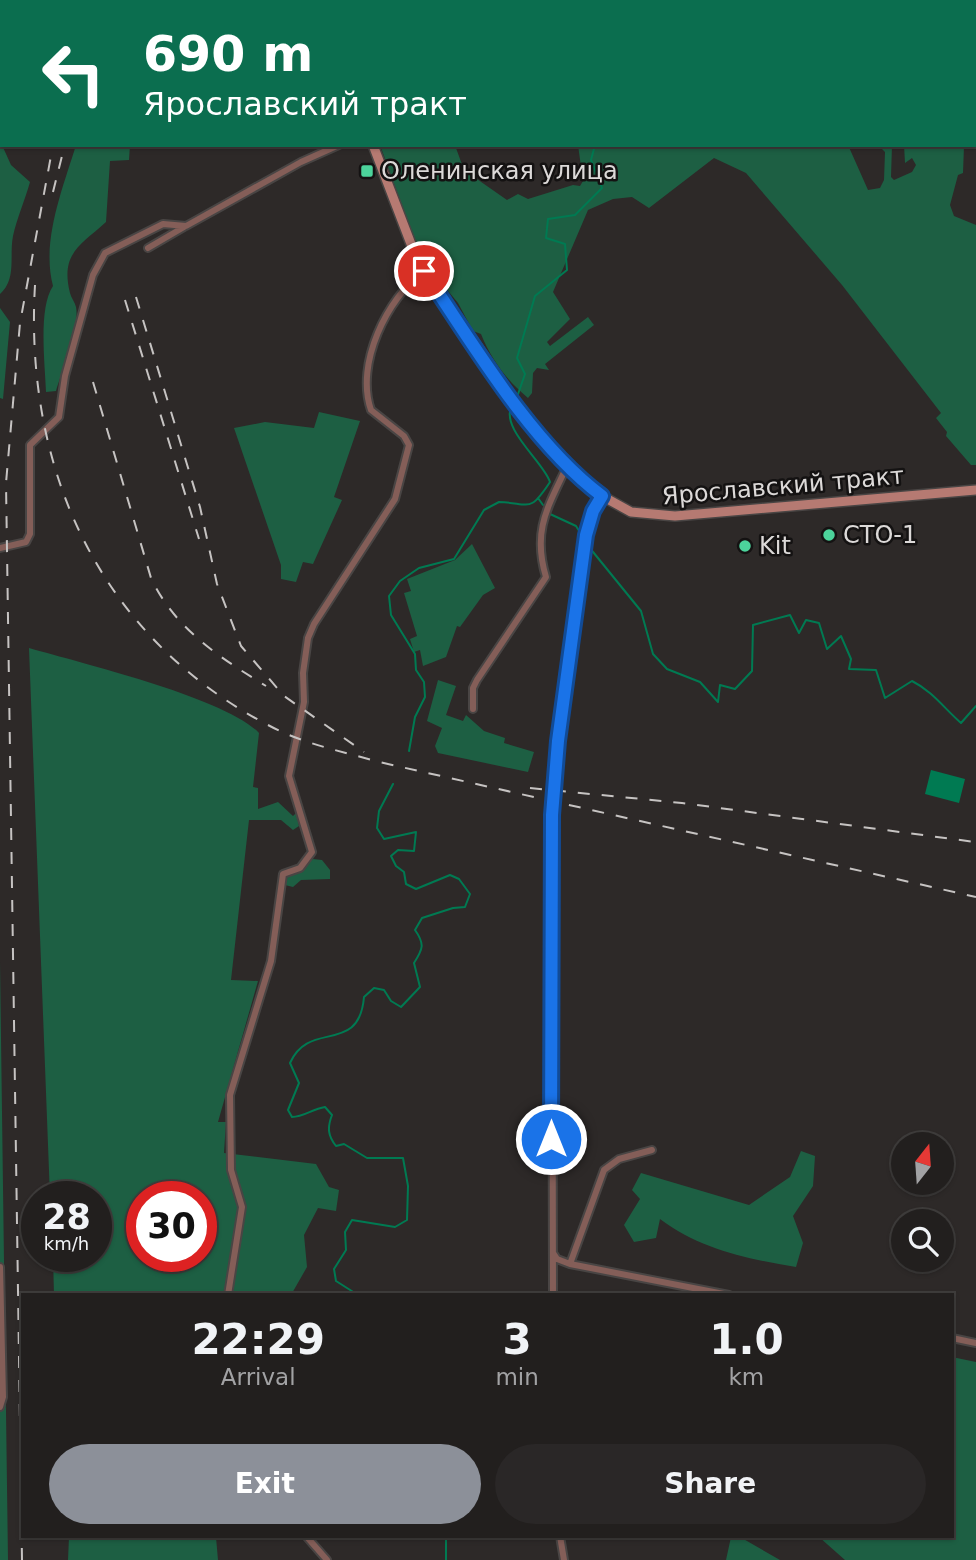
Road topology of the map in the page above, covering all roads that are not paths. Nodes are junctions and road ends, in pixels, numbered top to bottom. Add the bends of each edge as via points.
1 (335, 147) edge
2 (374, 147) edge
3 (186, 226) junction
4 (148, 248) dead end
5 (424, 271) junction
6 (568, 466) junction
7 (976, 490) edge
8 (602, 496) junction
9 (0, 548) edge
10 (473, 709) dead end
11 (652, 1150) dead end
12 (552, 1247) junction
13 (568, 1263) junction
14 (0, 1267) edge
15 (552, 1276) junction
16 (229, 1293) edge
17 (553, 1293) edge
18 (719, 1293) edge
19 (954, 1338) edge
20 (976, 1343) edge
21 (0, 1407) edge
22 (308, 1538) edge
23 (560, 1538) edge
24 (327, 1560) edge
25 (564, 1560) edge

1 - 3 street
2 - 5 street, Ярославский тракт
3 - 4 street
3 - 9 street via 163,224 114,246 97,264 65,376 59,417 30,445 30,534 26,542
5 - 6 street, Ярославский тракт via 502,385
5 - 16 street via 402,289 385,313 370,366 372,410 409,445 404,471 395,499 314,624 304,654 304,702 289,776 312,852 300,869 283,874 271,961 230,1095 231,1170 242,1207
6 - 8 street, Ярославский тракт
6 - 10 street via 540,531 545,578 477,680
7 - 8 street, Ярославский тракт via 675,516 631,512
8 - 12 street via 586,535 552,815
11 - 13 street via 620,1159 604,1170
12 - 13 street via 558,1259
12 - 15 street
13 - 15 street via 555,1268
13 - 18 street
14 - 21 street
15 - 17 street
19 - 20 street
22 - 24 street
23 - 25 street

